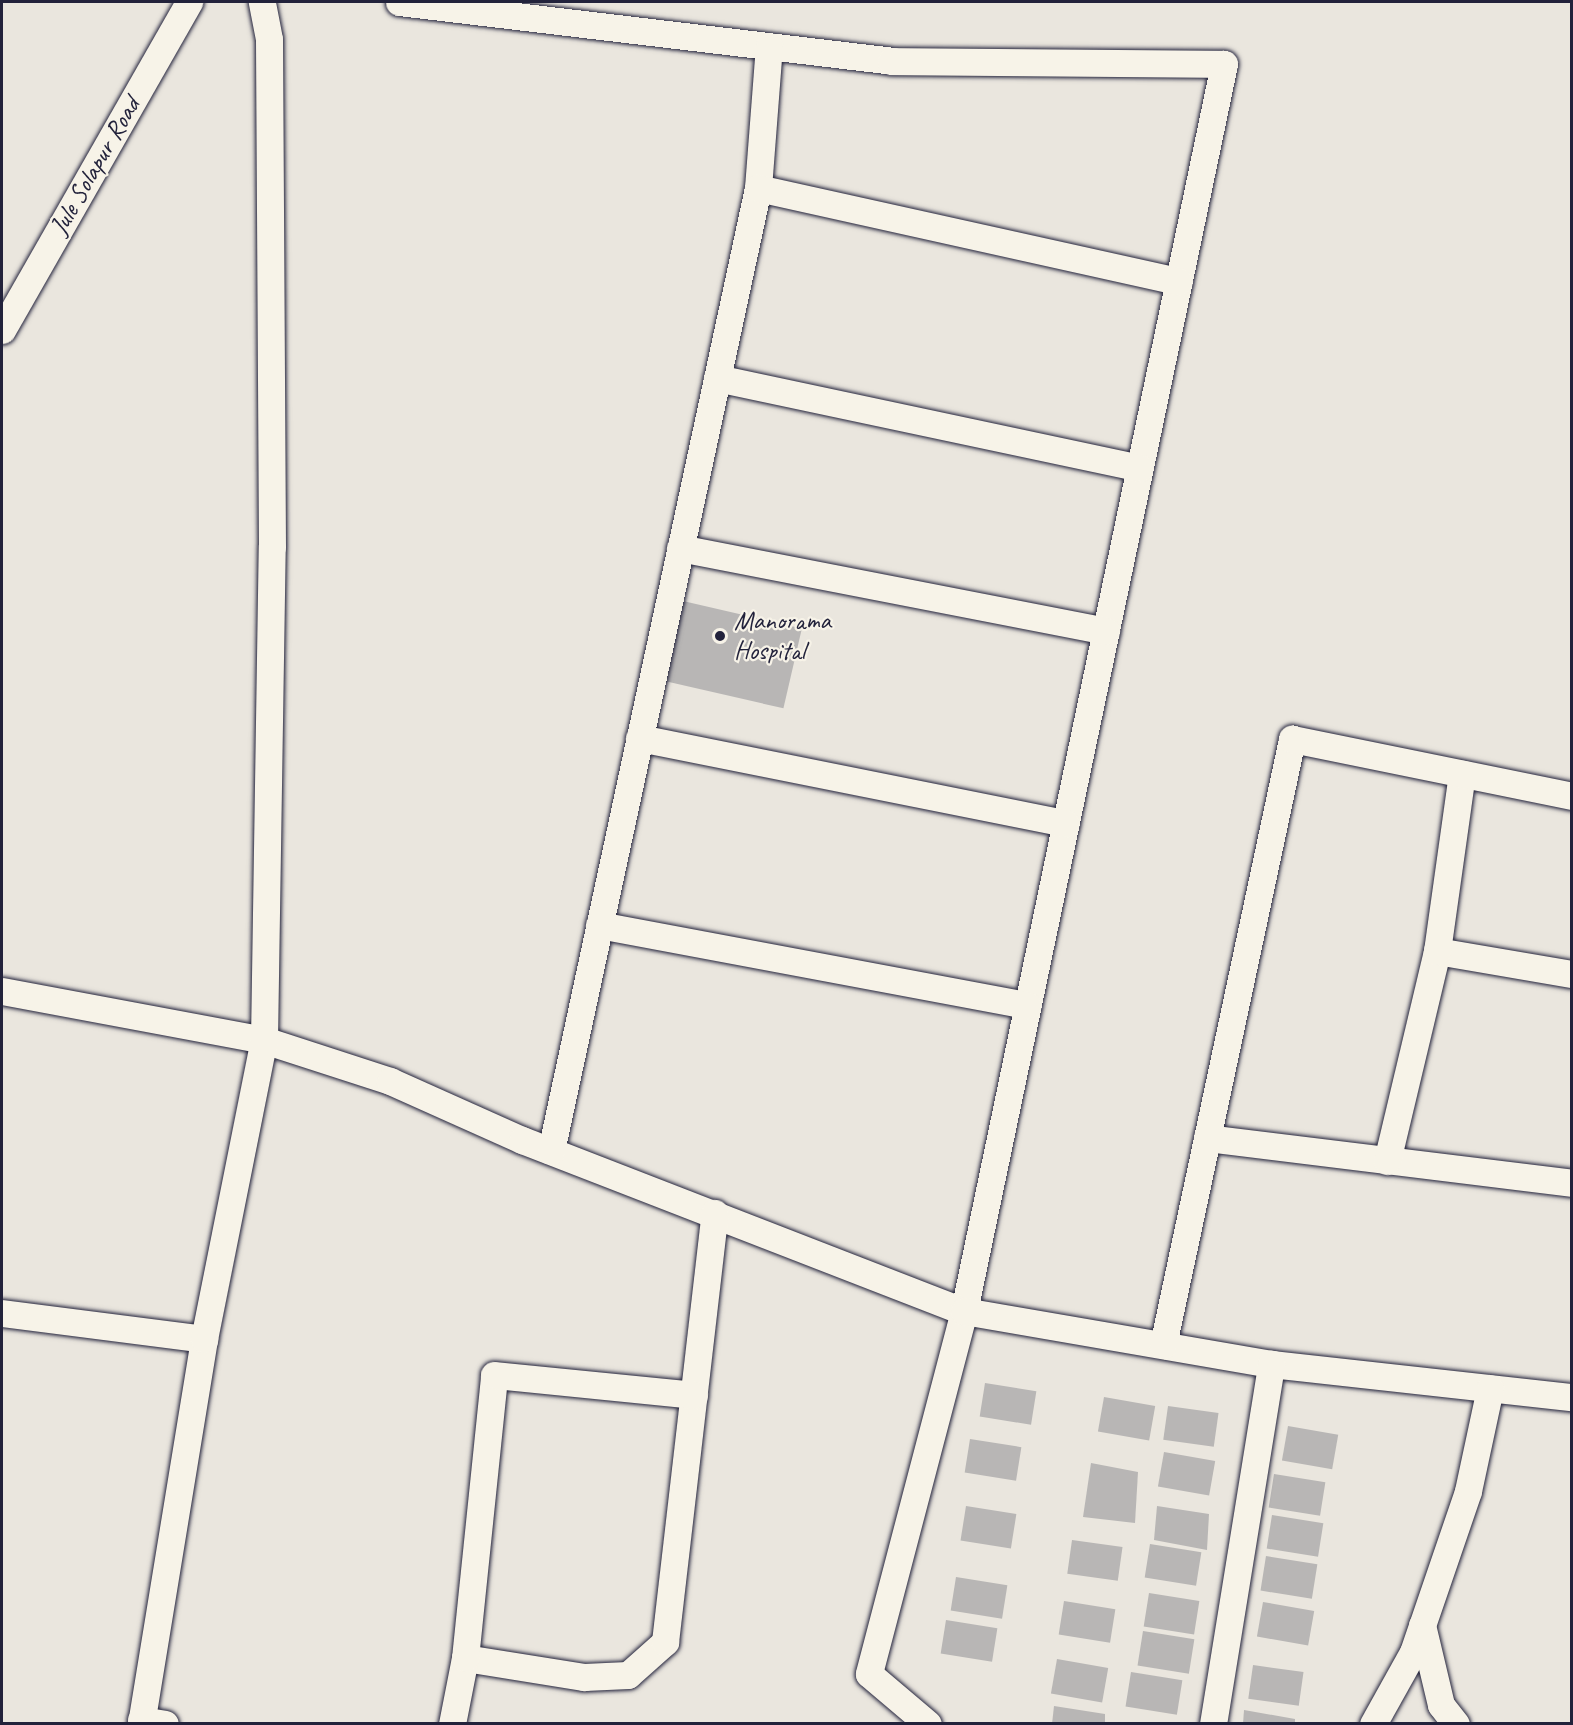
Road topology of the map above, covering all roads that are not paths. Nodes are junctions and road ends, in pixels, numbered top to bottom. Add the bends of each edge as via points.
1 (189, 2) edge
2 (262, 2) edge
3 (399, 2) edge
4 (768, 46) junction
5 (758, 188) junction
6 (1179, 281) junction
7 (2, 330) edge
8 (717, 378) junction
9 (1140, 468) junction
10 (680, 548) junction
11 (1106, 631) junction
12 (639, 738) junction
13 (1462, 774) junction
14 (1572, 796) edge
15 (1066, 823) junction
16 (599, 925) junction
17 (1437, 951) junction
18 (1572, 974) edge
19 (2, 991) edge
20 (1028, 1005) junction
21 (264, 1040) junction
22 (1207, 1138) junction
23 (551, 1151) junction
24 (1387, 1161) junction
25 (1572, 1183) edge
26 (715, 1212) junction
27 (964, 1311) junction
28 (2, 1313) edge
29 (204, 1339) junction
30 (1163, 1345) junction
31 (1271, 1364) junction
32 (1490, 1388) junction
33 (694, 1395) junction
34 (1572, 1397) edge
35 (1422, 1625) junction
36 (465, 1658) junction
37 (149, 1722) edge
38 (452, 1724) edge
39 (928, 1724) edge
40 (1213, 1724) edge
41 (1373, 1724) edge
42 (1456, 1724) edge

1 - 7 street, Jule Solapur Road
2 - 21 street via 269,39 272,547
3 - 4 street
4 - 5 street
4 - 6 street via 891,61 1224,64
5 - 6 street
5 - 8 street
6 - 9 street
8 - 9 street
8 - 10 street
9 - 11 street
10 - 11 street
10 - 12 street
11 - 15 street
12 - 15 street
12 - 16 street
13 - 14 street
13 - 17 street
13 - 22 street via 1292,739
15 - 20 street
16 - 20 street
16 - 23 street
17 - 18 street
17 - 24 street
19 - 21 street
20 - 27 street
21 - 23 street via 390,1081
21 - 29 street
22 - 24 street
22 - 30 street
23 - 26 street
24 - 25 street
26 - 27 street
26 - 33 street
27 - 30 street
27 - 39 street via 869,1674
28 - 29 street
29 - 37 street
30 - 31 street
31 - 32 street
31 - 40 street
32 - 34 street
32 - 35 street via 1468,1491
33 - 36 street via 665,1642 628,1675 584,1677
33 - 36 street via 494,1375
35 - 41 street via 1413,1652
35 - 42 street via 1441,1705
36 - 38 street

